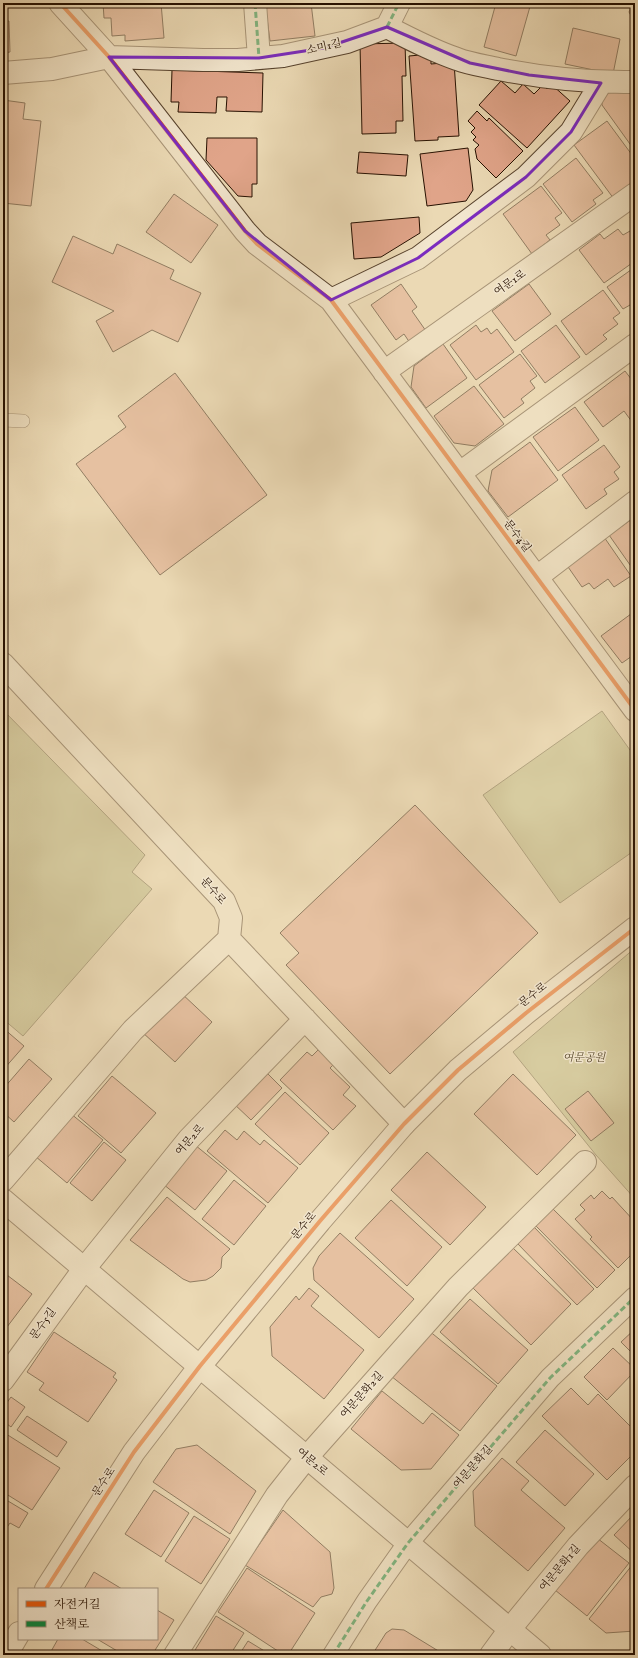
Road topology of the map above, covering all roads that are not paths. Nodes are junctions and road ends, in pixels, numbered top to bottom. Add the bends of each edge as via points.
1 (60, 3) edge
2 (255, 3) edge
3 (399, 3) edge
4 (387, 27) junction
5 (108, 57) junction
6 (259, 58) junction
7 (3, 73) edge
8 (635, 82) edge
9 (601, 83) junction
10 (635, 194) edge
11 (331, 300) junction
12 (635, 344) edge
13 (384, 372) junction
14 (3, 420) edge
15 (23, 421) dead end
16 (460, 473) junction
17 (635, 502) edge
18 (536, 577) junction
19 (3, 664) edge
20 (635, 710) edge
21 (635, 928) edge
22 (229, 939) junction
23 (305, 1019) junction
24 (404, 1124) junction
25 (585, 1162) dead end
26 (3, 1180) edge
27 (3, 1200) edge
28 (84, 1269) junction
29 (635, 1297) edge
30 (200, 1366) junction
31 (3, 1380) edge
32 (307, 1457) junction
33 (635, 1486) edge
34 (408, 1543) junction
35 (47, 1588) edge
36 (510, 1629) junction
37 (18, 1635) edge
38 (6, 1655) edge
39 (175, 1655) edge
40 (333, 1655) edge
41 (491, 1655) edge
42 (540, 1655) edge

1 - 5 street, 문수4길
2 - 6 street
3 - 4 street
4 - 6 street, 소미1길 via 324,48
4 - 9 street via 414,41 470,63 529,75
5 - 6 street, 소미1길 via 203,60
5 - 7 street, 소미1길 via 52,69
5 - 11 street, 문수4길 via 245,231 257,244
8 - 9 street
9 - 11 street via 571,132 526,177 418,258
10 - 13 street, 여문1로
11 - 13 street, 문수4길
12 - 16 street
13 - 16 street, 문수4길
14 - 15 lane
16 - 18 street, 문수4길
17 - 18 street
18 - 20 street, 문수4길
19 - 22 street, 문수로 via 224,901 231,918
21 - 24 street, 문수로 via 458,1070
22 - 23 street
22 - 26 street via 133,1030
23 - 24 street
23 - 28 street, 여문2로 via 189,1139
24 - 30 street, 문수로
25 - 32 street, 여문문화2길 via 458,1287
27 - 28 street, 여문2로
28 - 30 street, 여문2로
28 - 31 street, 문수5길
29 - 34 street, 여문문화길 via 550,1378
30 - 32 street, 여문2로
30 - 35 street, 문수로 via 134,1452
32 - 34 street, 여문2로
32 - 39 street, 여문문화2길 via 277,1495
33 - 36 street, 여문문화1길 via 578,1546
34 - 36 street, 여문2로
34 - 40 street, 여문문화길
36 - 41 street, 여문문화1길
36 - 42 street, 여문2로
37 - 38 street

